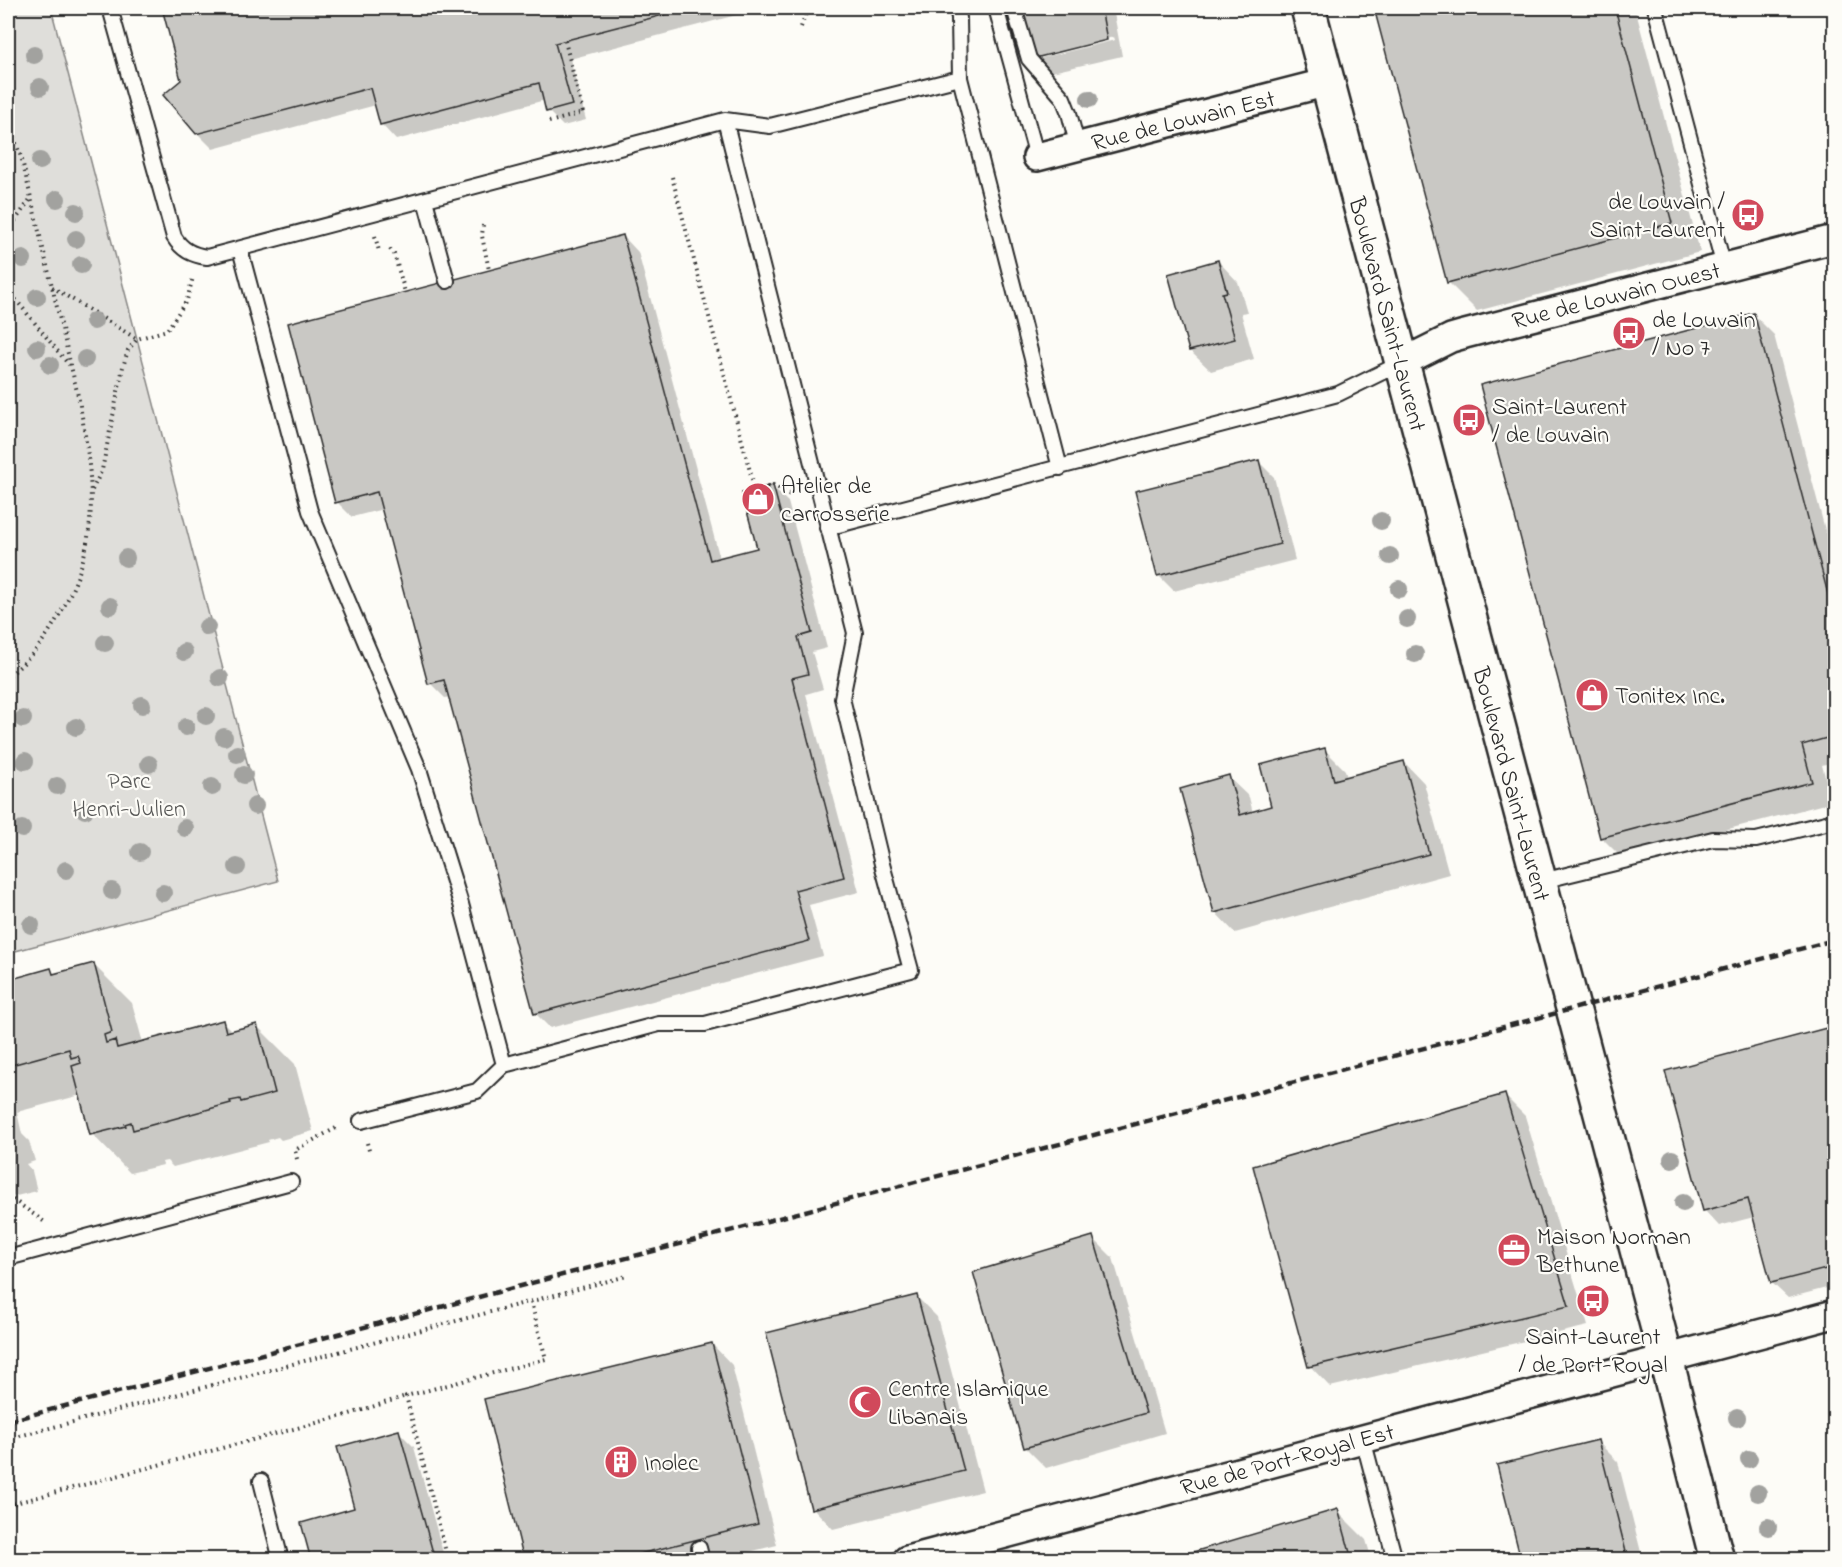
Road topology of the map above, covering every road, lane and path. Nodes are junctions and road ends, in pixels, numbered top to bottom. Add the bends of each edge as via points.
1 (110, 8) edge
2 (808, 8) edge
3 (957, 8) edge
4 (996, 8) edge
5 (1014, 8) edge
6 (1308, 8) edge
7 (1655, 8) edge
8 (801, 27) dead end
9 (565, 41) dead end
10 (960, 78) junction
11 (1328, 82) junction
12 (8, 120) edge
13 (724, 120) junction
14 (549, 122) dead end
15 (1078, 147) junction
16 (1038, 157) joint
17 (672, 177) dead end
18 (31, 198) junction
19 (426, 200) junction
20 (483, 225) dead end
21 (8, 231) edge
22 (1834, 239) edge
23 (240, 249) junction
24 (390, 249) dead end
25 (1724, 267) junction
26 (489, 270) dead end
27 (447, 281) dead end
28 (52, 287) junction
29 (8, 290) edge
30 (405, 292) dead end
31 (187, 300) dead end
32 (137, 339) junction
33 (1401, 363) junction
34 (71, 368) junction
35 (1060, 468) junction
36 (92, 491) junction
37 (790, 495) dead end
38 (827, 528) junction
39 (8, 676) edge
40 (1834, 821) edge
41 (1538, 882) junction
42 (504, 1065) junction
43 (361, 1121) dead end
44 (343, 1125) dead end
45 (295, 1150) dead end
46 (291, 1182) dead end
47 (8, 1196) edge
48 (48, 1224) dead end
49 (8, 1258) edge
50 (627, 1276) dead end
51 (531, 1302) junction
52 (1834, 1314) edge
53 (1666, 1359) junction
54 (406, 1396) junction
55 (8, 1439) edge
56 (1363, 1439) junction
57 (261, 1481) dead end
58 (8, 1505) edge
59 (281, 1560) edge
60 (448, 1560) edge
61 (907, 1560) edge
62 (1395, 1560) edge
63 (1717, 1560) edge

1 - 23 lane via 174,237 184,250 199,256
2 - 8 path
3 - 10 lane
4 - 16 lane
5 - 15 lane via 1029,59 1063,98
6 - 11 main road, Boulevard Saint-Laurent
7 - 25 lane
9 - 14 path via 583,113
10 - 13 lane via 770,126
10 - 35 lane
11 - 15 street, Rue de Louvain Est
11 - 33 main road, Boulevard Saint-Laurent
12 - 18 path
13 - 19 lane
13 - 38 lane
15 - 16 street, Rue de Louvain Est
17 - 37 path via 755,490 773,485
18 - 21 path
18 - 28 path
19 - 23 lane
19 - 27 lane
20 - 26 path
22 - 25 street, Rue de Louvain Ouest
23 - 42 lane via 310,511 419,768
24 - 30 path
25 - 33 street, Rue de Louvain Ouest via 1451,338
28 - 32 path
28 - 34 path
29 - 34 path
31 - 32 path via 167,330
32 - 36 path via 128,350 102,470
33 - 35 lane via 1338,394
33 - 41 main road, Boulevard Saint-Laurent
34 - 36 path via 86,435
35 - 38 lane
36 - 39 path via 84,559 71,595 44,640
38 - 42 lane via 855,633 842,698 911,970 705,1024 659,1024
40 - 41 lane via 1756,840 1713,839
41 - 53 main road, Boulevard Saint-Laurent
42 - 43 lane via 477,1091
44 - 45 path
46 - 49 lane
47 - 48 path
50 - 51 path
51 - 54 path via 546,1359
51 - 55 path
52 - 53 street, Rue de Port-Royal Est
53 - 56 street, Rue de Port-Royal Est
53 - 63 main road, Boulevard Saint-Laurent
54 - 58 path
54 - 60 path
56 - 61 street, Rue de Port-Royal Est
56 - 62 lane
57 - 59 lane

